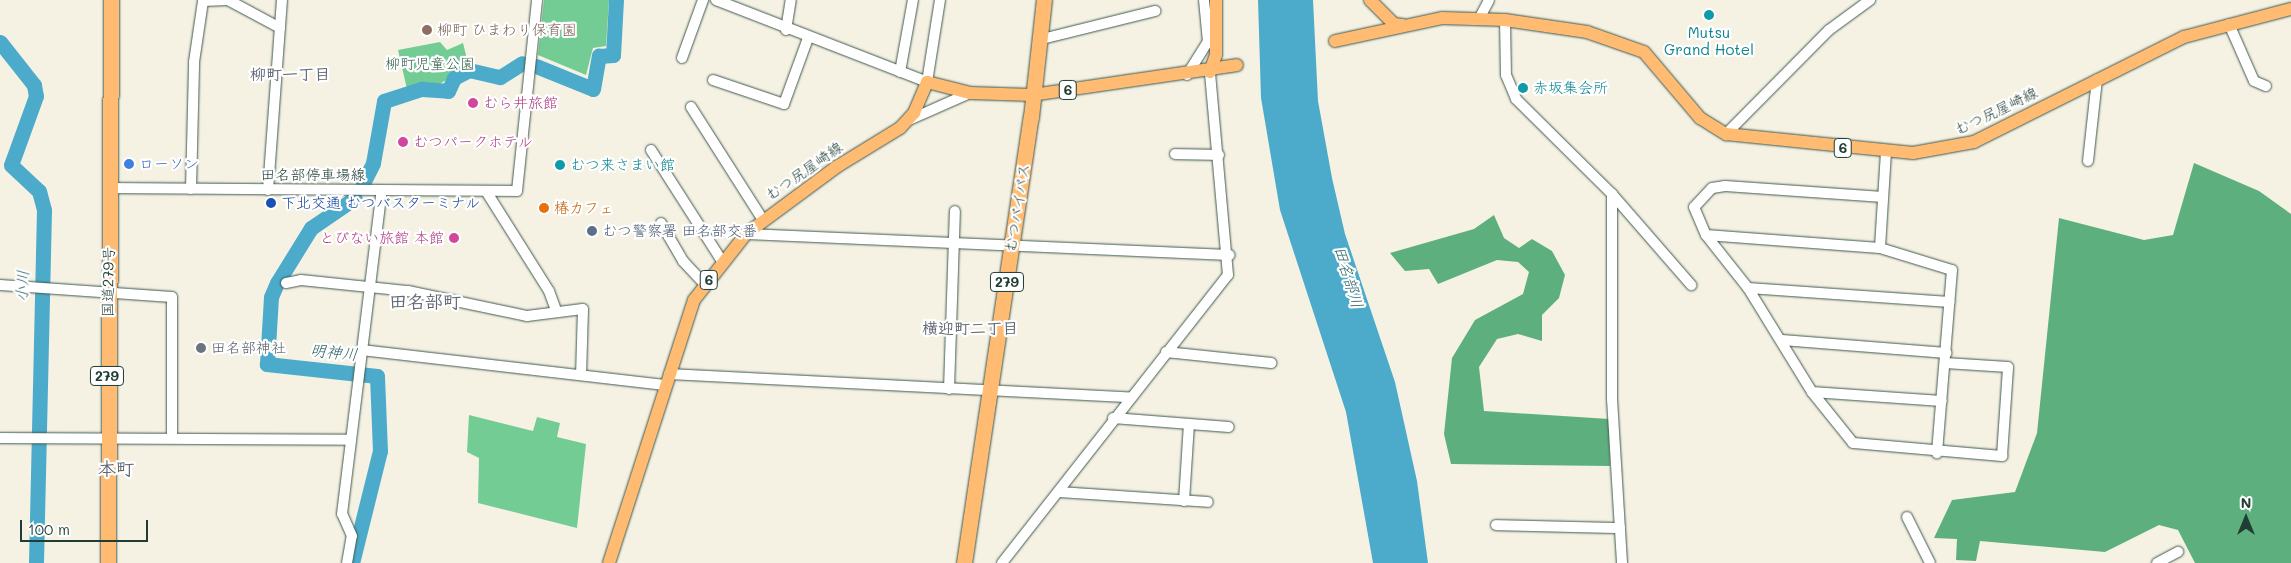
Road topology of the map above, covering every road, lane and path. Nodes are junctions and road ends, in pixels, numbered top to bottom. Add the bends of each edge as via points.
1 (111, 0) edge
2 (282, 0) edge
3 (537, 0) edge
4 (703, 0) edge
5 (716, 0) edge
6 (791, 0) edge
7 (913, 0) edge
8 (940, 0) edge
9 (1044, 0) edge
10 (1204, 0) edge
11 (1216, 0) edge
12 (1370, 0) edge
13 (1489, 0) edge
14 (1870, 0) edge
15 (2291, 9) edge
16 (1155, 11) dead end
17 (1479, 18) junction
18 (1505, 20) junction
19 (2229, 24) junction
20 (1408, 25) junction
21 (280, 28) junction
22 (786, 30) junction
23 (808, 38) junction
24 (1038, 40) junction
25 (1335, 42) dead end
26 (682, 58) dead end
27 (1236, 65) dead end
28 (900, 72) junction
29 (1210, 72) junction
30 (1187, 75) junction
31 (2096, 79) junction
32 (713, 80) dead end
33 (927, 82) junction
34 (2266, 86) dead end
35 (970, 93) junction
36 (1032, 95) junction
37 (691, 107) dead end
38 (909, 120) junction
39 (1726, 134) junction
40 (651, 150) dead end
41 (1886, 152) junction
42 (1175, 154) dead end
43 (1219, 155) junction
44 (2088, 161) dead end
45 (110, 188) junction
46 (191, 189) junction
47 (268, 190) junction
48 (382, 190) junction
49 (486, 191) junction
50 (1612, 194) junction
51 (1883, 197) junction
52 (955, 211) dead end
53 (763, 220) junction
54 (661, 223) dead end
55 (746, 234) junction
56 (1706, 235) junction
57 (955, 242) junction
58 (1012, 244) junction
59 (1880, 248) junction
60 (1230, 255) junction
61 (722, 261) junction
62 (286, 283) dead end
63 (0, 285) edge
64 (705, 285) junction
65 (1691, 285) dead end
66 (372, 286) junction
67 (1748, 288) junction
68 (108, 294) junction
69 (1950, 302) junction
70 (556, 310) junction
71 (1782, 340) junction
72 (362, 350) junction
73 (1166, 352) junction
74 (1945, 358) junction
75 (1271, 363) dead end
76 (581, 375) junction
77 (667, 380) junction
78 (949, 389) junction
79 (992, 391) junction
80 (1812, 392) junction
81 (1130, 397) junction
82 (1942, 402) junction
83 (1113, 418) junction
84 (1189, 424) junction
85 (1229, 427) dead end
86 (106, 437) junction
87 (0, 438) edge
88 (172, 438) junction
89 (351, 440) junction
90 (1937, 452) junction
91 (1059, 492) junction
92 (1184, 501) junction
93 (1208, 502) dead end
94 (1908, 517) dead end
95 (1496, 525) dead end
96 (1620, 528) junction
97 (2178, 552) dead end
98 (108, 563) edge
99 (346, 563) edge
100 (609, 563) edge
101 (964, 563) edge
102 (1002, 563) edge
103 (1622, 563) edge
104 (1930, 563) edge
105 (2157, 563) edge

1 - 45 highway, 国道279号 / 279
2 - 21 street
3 - 49 street, 田名部停車場線 via 517,191
4 - 26 street
5 - 22 street
6 - 22 street
7 - 28 street
8 - 33 street
9 - 24 highway, むつバイパス / 279
10 - 30 street via 1208,42
11 - 29 main road via 1216,55
12 - 20 main road via 1394,24
13 - 17 street
14 - 39 street via 1829,30
15 - 19 main road, むつ尻屋崎線 / 6
16 - 24 street
17 - 18 main road, むつ尻屋崎線 / 6
17 - 20 main road, むつ尻屋崎線 / 6 via 1442,18
18 - 39 main road, むつ尻屋崎線 / 6 via 1587,32 1627,43 1656,61 1693,111
18 - 50 street via 1506,75 1516,99
19 - 31 main road, むつ尻屋崎線 / 6 via 2167,43
19 - 34 street via 2254,81
20 - 25 main road, むつ尻屋崎線 / 6
21 - 46 street via 228,0 203,1 194,62
21 - 47 street
22 - 23 street
23 - 28 street
23 - 32 street via 784,104
24 - 36 highway, むつバイパス / 279
27 - 29 main road, 6
28 - 33 street
29 - 30 main road, 6
29 - 43 street
30 - 36 main road, 6
31 - 41 main road, むつ尻屋崎線 / 6 via 1965,145 1936,152
31 - 44 street via 2099,87
33 - 35 main road, 6
33 - 38 main road
35 - 36 main road, 6
35 - 38 street
36 - 58 highway, むつバイパス / 279
37 - 53 street
38 - 53 main road, むつ尻屋崎線 / 6
39 - 41 main road, むつ尻屋崎線 / 6
40 - 61 street
41 - 51 street
42 - 43 street
43 - 60 street
45 - 46 street, 田名部停車場線
45 - 68 highway, 国道279号 / 279
46 - 47 street, 田名部停車場線
47 - 48 street, 田名部停車場線
48 - 49 street, 田名部停車場線
48 - 66 street
49 - 70 street via 550,291
50 - 65 street
50 - 96 street via 1612,399
51 - 56 street via 1712,188 1694,206
51 - 59 street
52 - 57 street
53 - 55 main road, むつ尻屋崎線 / 6
54 - 64 street via 683,261
55 - 57 street
55 - 61 main road, むつ尻屋崎線 / 6
56 - 59 street
56 - 67 street
57 - 58 street
57 - 78 street
58 - 60 street
58 - 79 highway, むつバイパス / 279
59 - 69 street via 1952,270
60 - 73 street via 1228,275
61 - 64 main road, むつ尻屋崎線 / 6
62 - 66 street
63 - 68 street
64 - 77 main road, むつ尻屋崎線 / 6 via 694,300
66 - 70 street via 527,316
66 - 72 street
67 - 69 street
67 - 71 street
68 - 86 highway, 国道279号 / 279
68 - 88 street via 172,297
69 - 74 street
70 - 76 street via 570,308 586,312
71 - 74 street
71 - 80 street
72 - 76 street
72 - 89 street
73 - 75 street
73 - 81 street
74 - 82 street
74 - 90 street via 2008,367 2002,456
76 - 77 street
77 - 78 street
77 - 100 main road, むつ尻屋崎線 / 6
78 - 79 street
79 - 81 street
79 - 101 highway, むつバイパス / 279
80 - 82 street
80 - 90 street via 1853,443
81 - 83 street
82 - 90 street
83 - 84 street
83 - 91 street
84 - 85 street
84 - 92 street
86 - 87 street
86 - 88 street
86 - 98 highway, 国道279号 / 279
88 - 89 street
89 - 99 street via 342,514 352,536
91 - 92 street
91 - 102 street
92 - 93 street
94 - 104 street
95 - 96 street
96 - 103 street
97 - 105 street

